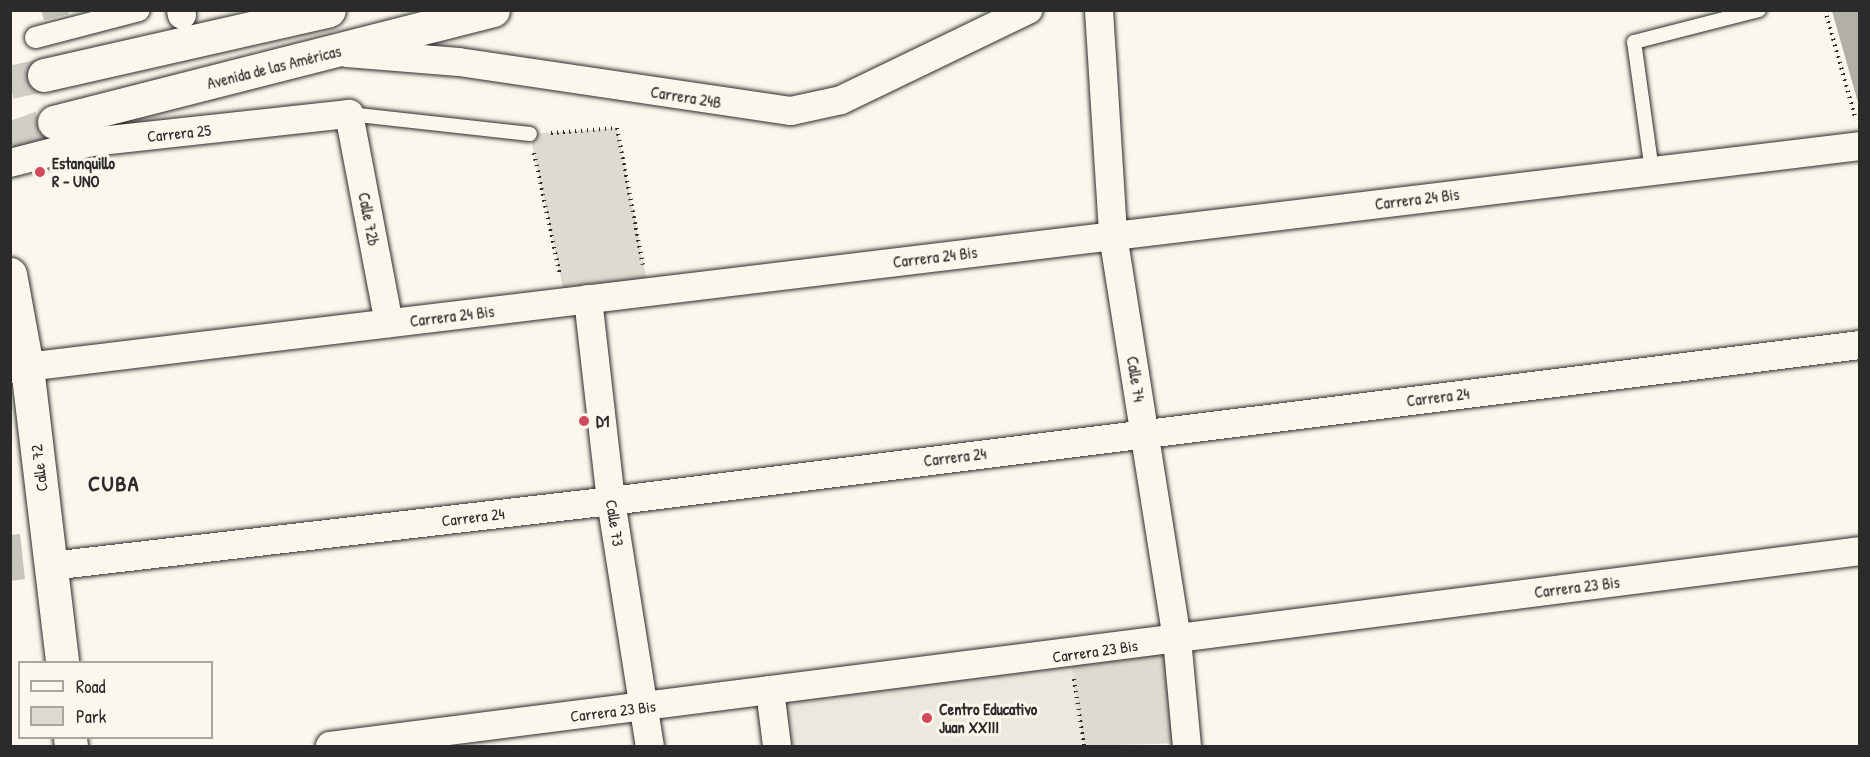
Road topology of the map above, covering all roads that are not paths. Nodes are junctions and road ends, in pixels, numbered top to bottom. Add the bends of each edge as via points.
1 (139, 10) edge
2 (329, 10) edge
3 (493, 10) edge
4 (1028, 10) edge
5 (1099, 10) edge
6 (1759, 10) edge
7 (185, 23) edge
8 (35, 37) dead end
9 (326, 54) junction
10 (43, 69) tunnel mouth
11 (349, 114) junction
12 (54, 122) tunnel mouth
13 (530, 134) road end
14 (1860, 146) edge
15 (10, 163) edge
16 (1652, 171) junction
17 (1113, 235) junction
18 (10, 274) edge
19 (577, 301) junction
20 (389, 323) junction
21 (1860, 345) edge
22 (19, 368) edge
23 (1144, 433) junction
24 (611, 501) junction
25 (1860, 551) edge
26 (51, 566) junction
27 (1177, 639) junction
28 (62, 661) edge
29 (770, 690) junction
30 (644, 708) junction
31 (330, 747) edge
32 (650, 747) edge
33 (777, 747) edge
34 (1187, 747) edge

1 - 8 street
2 - 7 main road
3 - 9 main road, Avenida de las Américas
4 - 9 street, Carrera 24B via 841,100 790,111 459,62 381,54
5 - 17 street, Calle 74
6 - 16 lane via 1634,42
7 - 10 main road
9 - 12 main road, Avenida de las Américas
11 - 13 lane
11 - 15 street, Carrera 25 via 91,142
11 - 20 street, Calle 72b
14 - 16 street, Carrera 24 Bis
16 - 17 street, Carrera 24 Bis
17 - 19 street, Carrera 24 Bis
17 - 23 street, Calle 74
18 - 22 main road, Calle 72
19 - 20 street, Carrera 24 Bis
19 - 24 street, Calle 73
20 - 22 street, Carrera 24 Bis
21 - 23 street, Carrera 24
22 - 26 main road, Calle 72
23 - 24 street, Carrera 24
23 - 27 street, Calle 74
24 - 26 street, Carrera 24
24 - 30 street, Calle 73
25 - 27 street, Carrera 23 Bis
26 - 28 main road, Calle 72
27 - 29 street, Carrera 23 Bis
27 - 34 street, Calle 74
29 - 30 street, Carrera 23 Bis
29 - 33 street
30 - 31 street, Carrera 23 Bis
30 - 32 street, Calle 73

